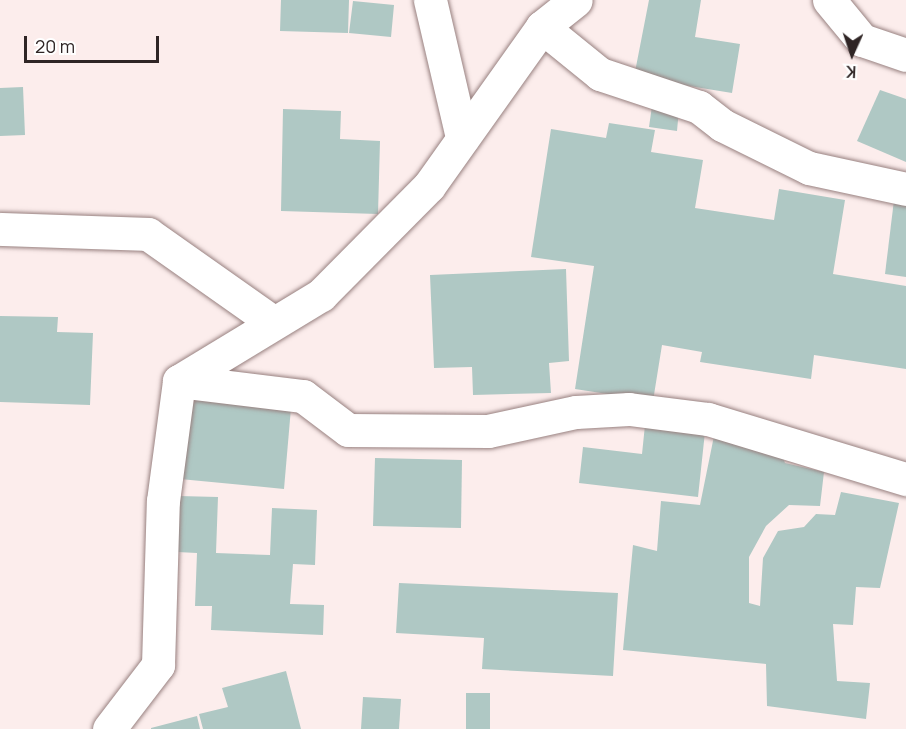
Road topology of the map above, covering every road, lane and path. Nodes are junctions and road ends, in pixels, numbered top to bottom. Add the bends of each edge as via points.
1 (430, 0) edge
2 (576, 0) edge
3 (829, 0) edge
4 (542, 27) junction
5 (906, 56) edge
6 (462, 138) junction
7 (906, 189) edge
8 (0, 229) edge
9 (274, 323) junction
10 (179, 381) junction
11 (906, 479) edge
12 (109, 729) edge

1 - 6 street
2 - 4 street
3 - 5 street via 862,40
4 - 6 street
4 - 7 street via 600,74 699,107 722,125 809,168
6 - 9 street via 429,186 321,295
8 - 9 street via 148,234
9 - 10 street
10 - 11 street via 303,396 348,430 488,431 576,412 629,409 708,419
10 - 12 street via 163,501 158,665

